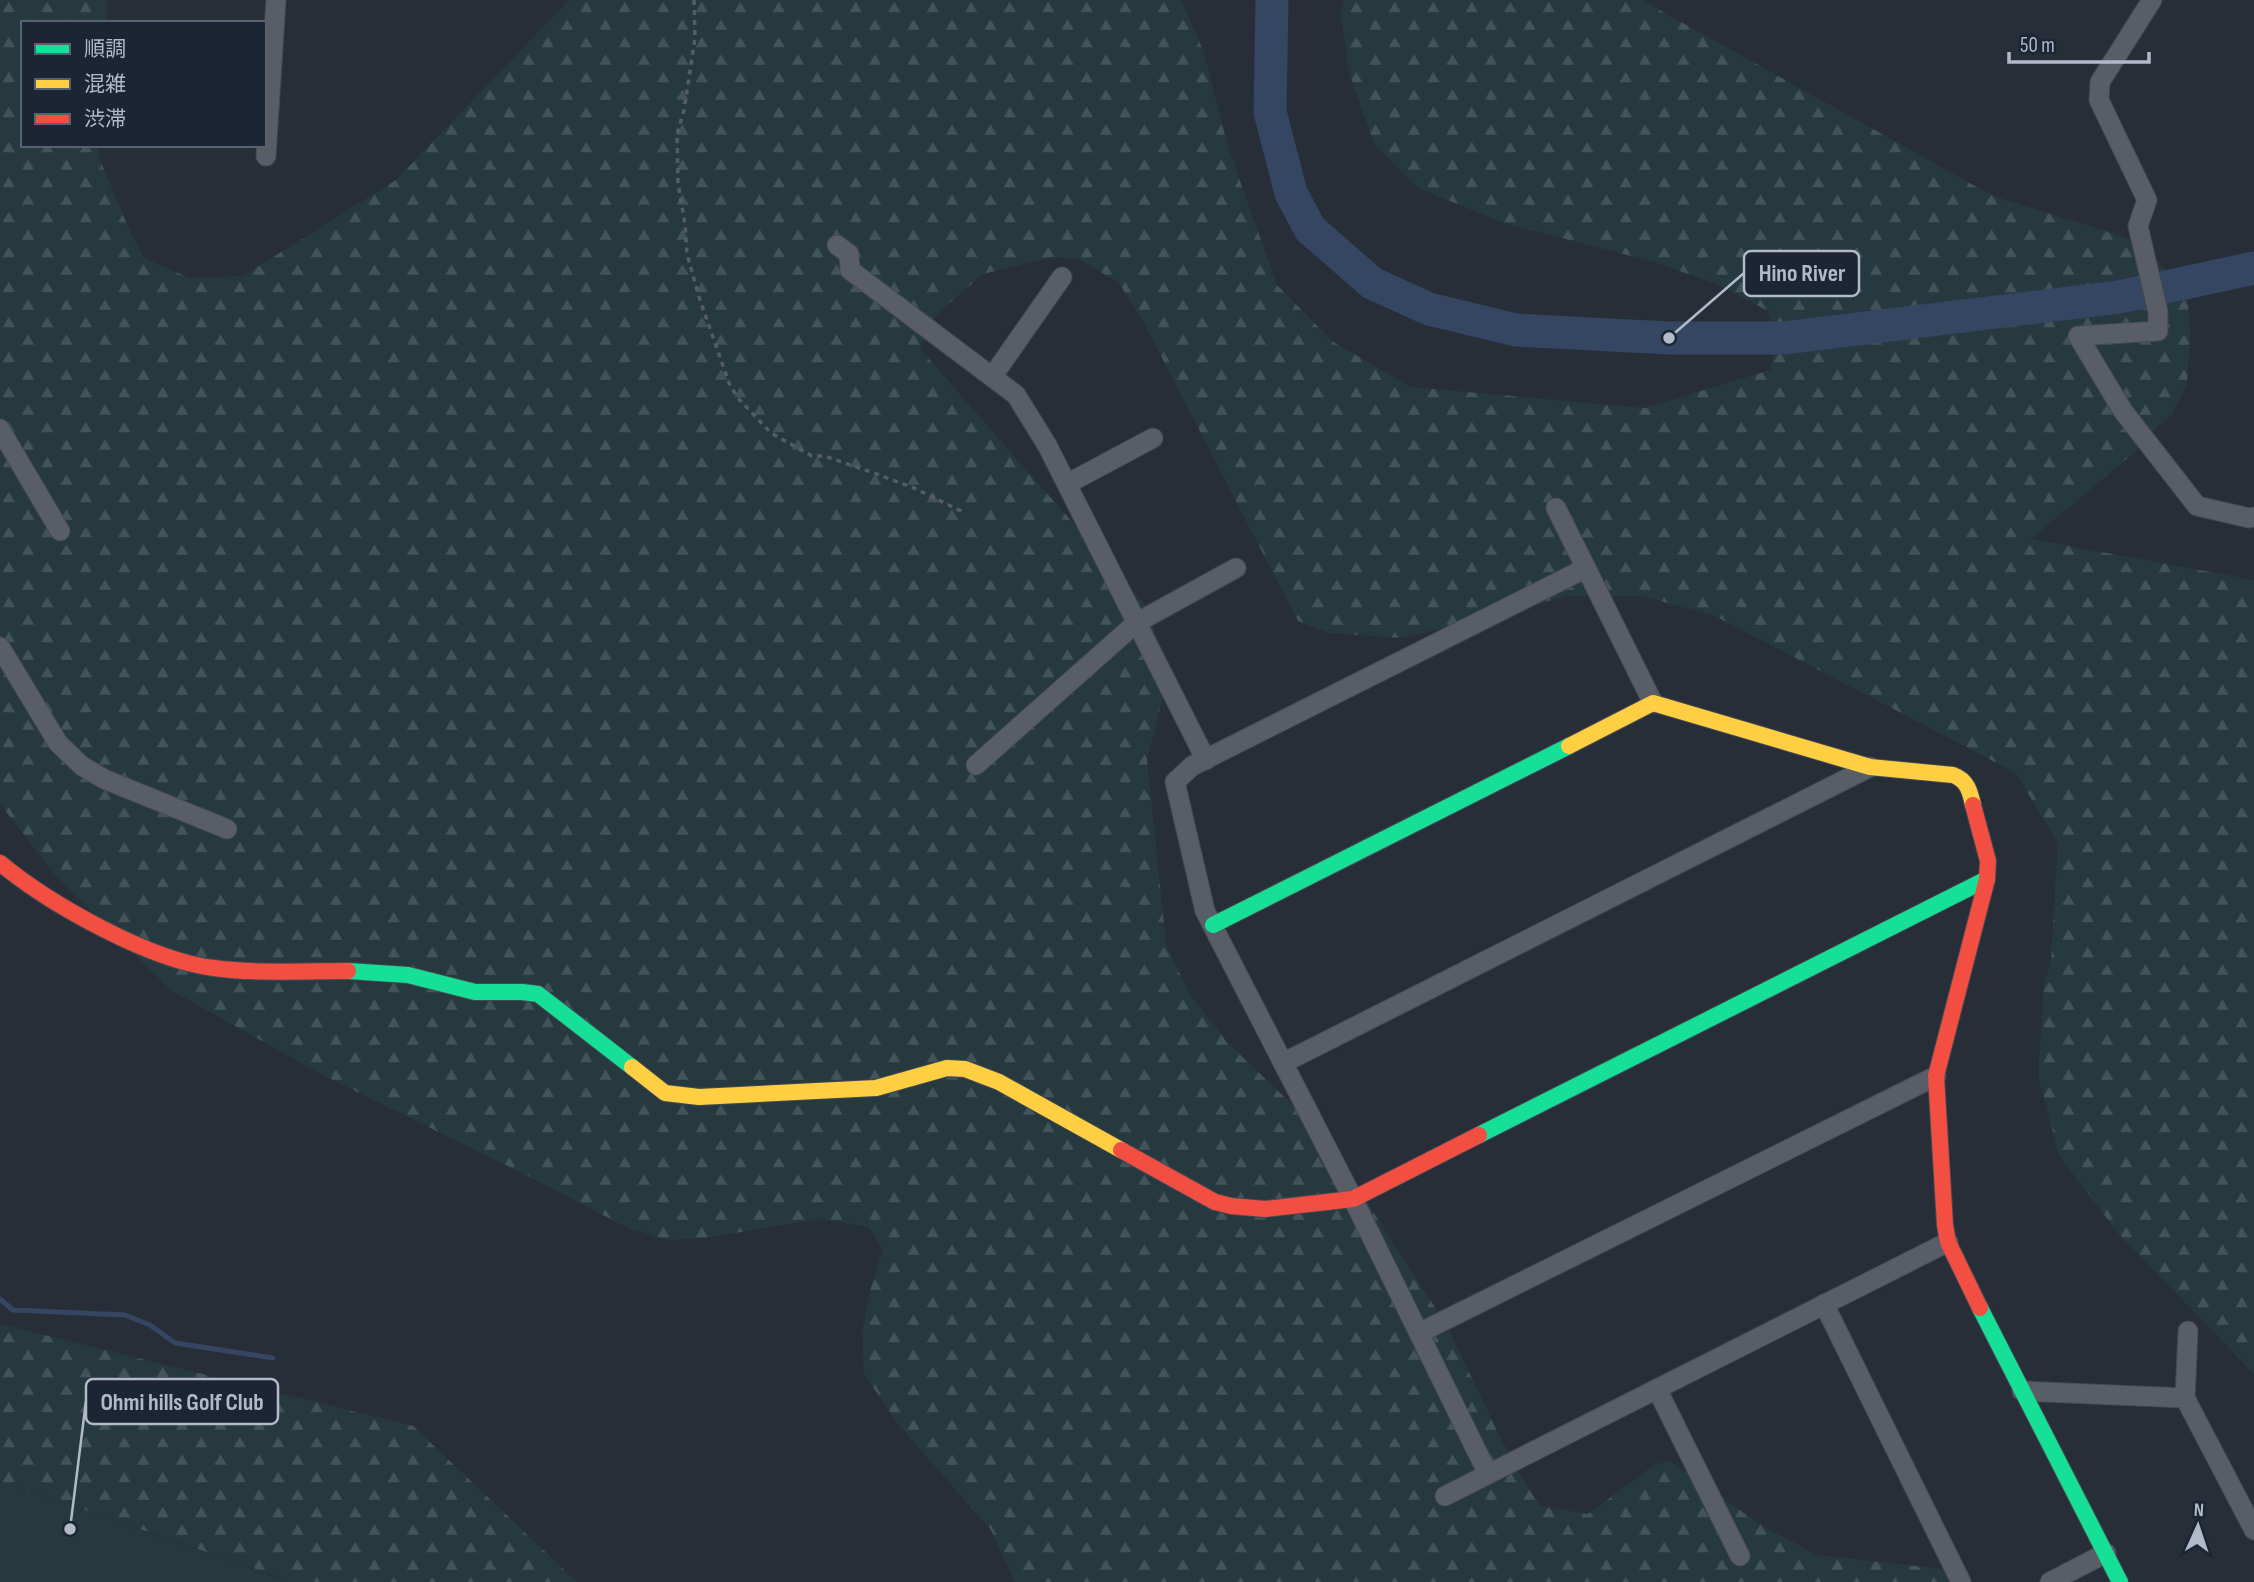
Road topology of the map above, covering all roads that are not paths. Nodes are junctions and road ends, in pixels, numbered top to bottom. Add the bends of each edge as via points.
1 (276, 0) edge
2 (2152, 0) edge
3 (266, 156) dead end
4 (837, 245) dead end
5 (1062, 277) dead end
6 (992, 377) junction
7 (2, 436) edge
8 (1153, 438) dead end
9 (1067, 484) junction
10 (1556, 508) dead end
11 (2254, 517) edge
12 (60, 531) dead end
13 (1236, 568) dead end
14 (1586, 568) junction
15 (1136, 623) junction
16 (0, 647) edge
17 (1653, 703) junction
18 (1206, 760) junction
19 (976, 765) dead end
20 (1870, 766) junction
21 (228, 829) dead end
22 (0, 863) edge
23 (1987, 879) junction
24 (1213, 925) junction
25 (1283, 1063) junction
26 (1937, 1076) junction
27 (1353, 1199) junction
28 (1948, 1242) junction
29 (1824, 1304) junction
30 (2188, 1331) dead end
31 (1419, 1333) junction
32 (1657, 1389) junction
33 (2022, 1391) junction
34 (2185, 1398) junction
35 (1489, 1474) junction
36 (1445, 1496) dead end
37 (2254, 1530) edge
38 (2106, 1553) junction
39 (1740, 1556) dead end
40 (1961, 1582) edge
41 (2050, 1582) edge
42 (2120, 1582) edge

1 - 3 street
2 - 11 street via 2100,82 2099,100 2147,200 2138,226 2158,312 2158,331 2078,336 2123,411 2197,506
4 - 6 street via 849,254 850,270
5 - 6 street
6 - 9 street via 1016,395
7 - 12 street
8 - 9 street
9 - 15 street
10 - 14 street
13 - 15 street
14 - 17 street
14 - 18 street
15 - 18 street
15 - 19 street
16 - 21 street via 58,743 82,766
17 - 20 street
17 - 24 street
18 - 24 street via 1175,782 1205,911
20 - 23 street via 1961,778 1969,789 1988,861
20 - 25 street
22 - 27 street via 93,922 169,957 210,968 402,973 475,992 526,990 538,994 665,1093 699,1097 876,1088 933,1070 965,1069 999,1082 1228,1207 1253,1209
23 - 26 street
23 - 27 street
24 - 25 street
25 - 27 street
26 - 28 street
26 - 31 street
27 - 31 street
28 - 29 street
28 - 33 street
29 - 32 street
29 - 40 street
30 - 34 street
31 - 35 street
32 - 35 street
32 - 39 street
33 - 34 street
33 - 38 street
34 - 37 street
35 - 36 street
38 - 41 street
38 - 42 street

